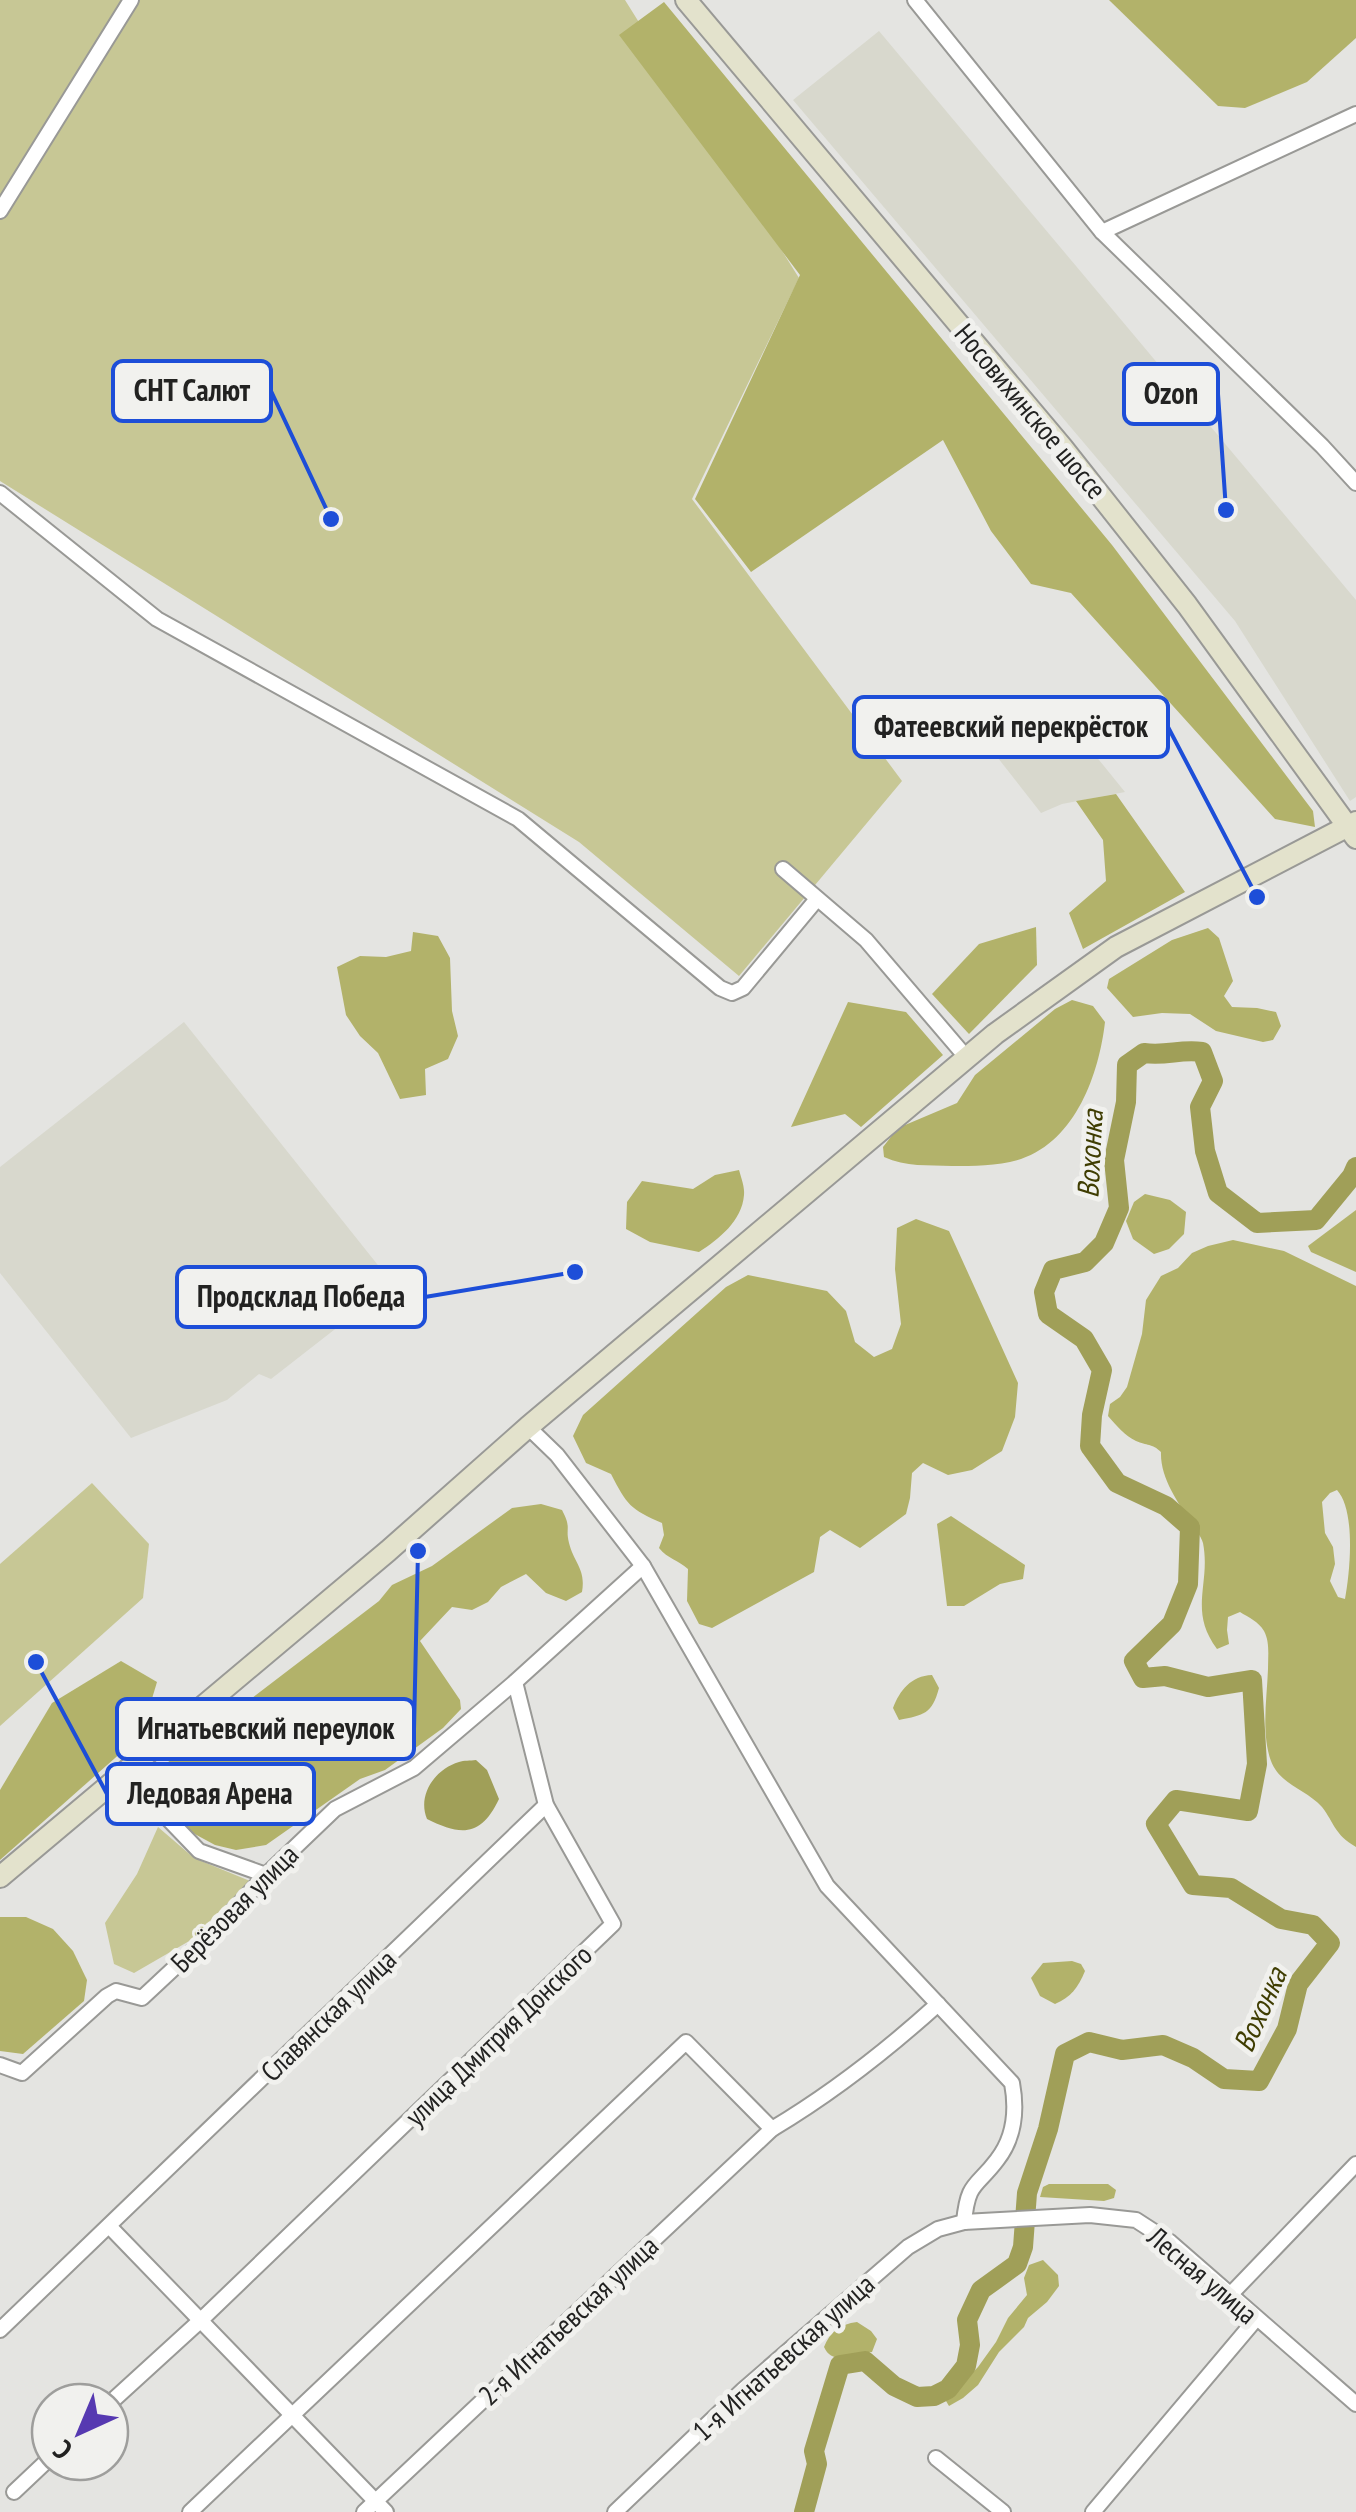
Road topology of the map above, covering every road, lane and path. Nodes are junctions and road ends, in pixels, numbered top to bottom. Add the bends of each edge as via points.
1 (132, 0) edge
2 (686, 0) edge
3 (915, 0) edge
4 (1356, 114) edge
5 (0, 210) edge
6 (1102, 232) junction
7 (1356, 483) edge
8 (0, 493) edge
9 (1353, 829) edge
10 (784, 869) dead end
11 (818, 898) junction
12 (966, 1058) junction
13 (528, 1426) junction
14 (643, 1566) junction
15 (515, 1682) junction
16 (124, 1773) junction
17 (546, 1805) junction
18 (266, 1875) junction
19 (0, 1877) edge
20 (938, 2004) junction
21 (0, 2065) edge
22 (772, 2129) junction
23 (1356, 2164) edge
24 (969, 2221) junction
25 (109, 2226) junction
26 (1230, 2296) junction
27 (1256, 2319) junction
28 (201, 2320) junction
29 (0, 2330) edge
30 (130, 2385) edge
31 (1356, 2404) edge
32 (292, 2414) junction
33 (936, 2458) dead end
34 (30, 2477) edge
35 (14, 2492) dead end
36 (376, 2508) edge
37 (190, 2512) edge
38 (615, 2512) edge
39 (1004, 2512) edge
40 (1093, 2512) edge

1 - 5 street
2 - 9 main road, Носовихинское шоссе via 1062,446
3 - 6 street
4 - 6 street
6 - 7 street
8 - 11 street via 157,619 518,819 720,988 743,988
9 - 12 main road via 1116,947
10 - 11 street
11 - 12 street via 866,940
12 - 13 main road
13 - 14 street
13 - 16 main road
14 - 15 street
14 - 20 street via 827,1886
15 - 17 street, улица Дмитрия Донского
15 - 18 street, Берёзовая улица via 414,1768 335,1808
16 - 18 street via 199,1852
16 - 19 main road
17 - 25 street, Славянская улица
17 - 28 street, улица Дмитрия Донского via 614,1924
18 - 21 street, Берёзовая улица via 142,1998 116,1990 22,2073
20 - 22 street, 2-я Игнатьевская улица via 882,2054
20 - 24 street via 1012,2083 1016,2104 998,2159 972,2186 965,2206
22 - 32 street via 686,2042
22 - 36 street, 2-я Игнатьевская улица
23 - 26 street
24 - 26 street, Лесная улица via 1090,2215 1136,2220
24 - 38 street, 1-я Игнатьевская улица via 908,2247
25 - 28 street
25 - 29 street, Славянская улица
26 - 27 street, Лесная улица
27 - 31 street, Лесная улица
27 - 40 street
28 - 30 street, улица Дмитрия Донского
28 - 32 street
32 - 36 street
32 - 37 street
33 - 39 street
34 - 35 street

